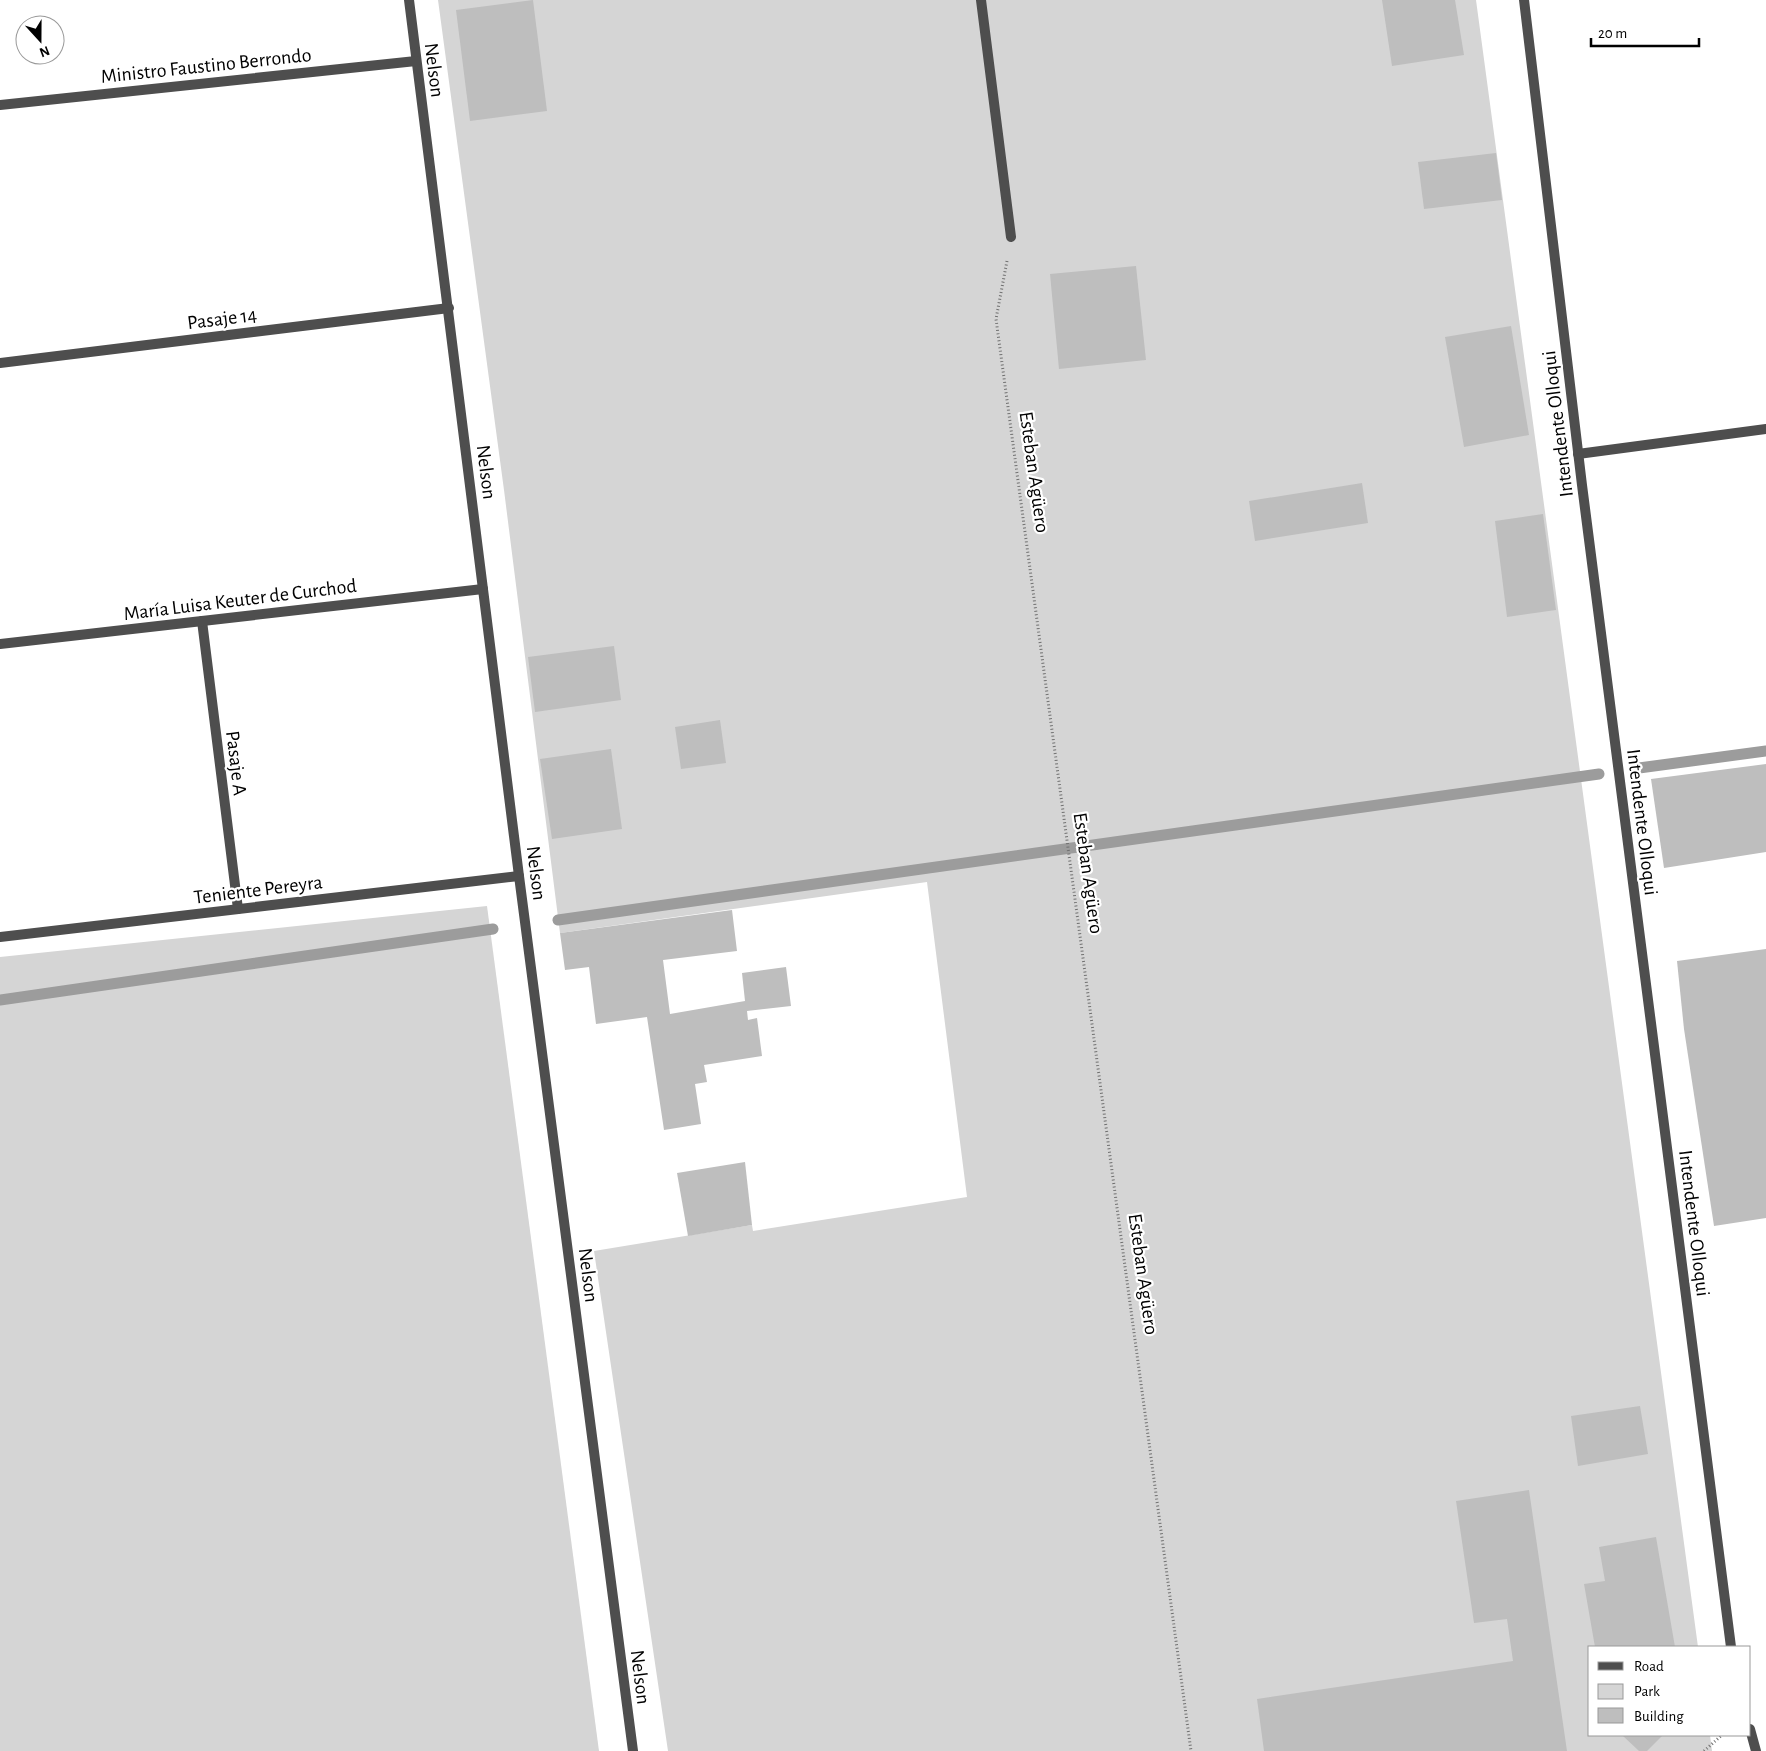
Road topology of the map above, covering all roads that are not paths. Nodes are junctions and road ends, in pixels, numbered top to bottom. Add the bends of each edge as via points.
1 (409, 0) edge
2 (981, 0) edge
3 (1524, 0) edge
4 (416, 61) junction
5 (0, 104) edge
6 (1011, 237) road end
7 (449, 308) junction
8 (0, 363) edge
9 (1766, 429) edge
10 (1578, 454) junction
11 (483, 589) junction
12 (202, 621) junction
13 (0, 644) edge
14 (519, 876) junction
15 (238, 909) junction
16 (0, 937) edge
17 (1731, 1646) edge
18 (1751, 1733) edge
19 (633, 1751) edge
20 (1756, 1751) edge

1 - 4 street, Nelson
2 - 6 street
3 - 10 street, Intendente Olloqui
4 - 5 street, Ministro Faustino Berrondo
4 - 7 street, Nelson
7 - 8 street, Pasaje 14
7 - 11 street, Nelson
9 - 10 street
10 - 17 street, Intendente Olloqui
11 - 12 street, María Luisa Keuter de Curchod
11 - 14 street, Nelson
12 - 13 street, María Luisa Keuter de Curchod
12 - 15 street, Pasaje A
14 - 15 street, Teniente Pereyra
14 - 19 street, Nelson
15 - 16 street, Teniente Pereyra
18 - 20 street

